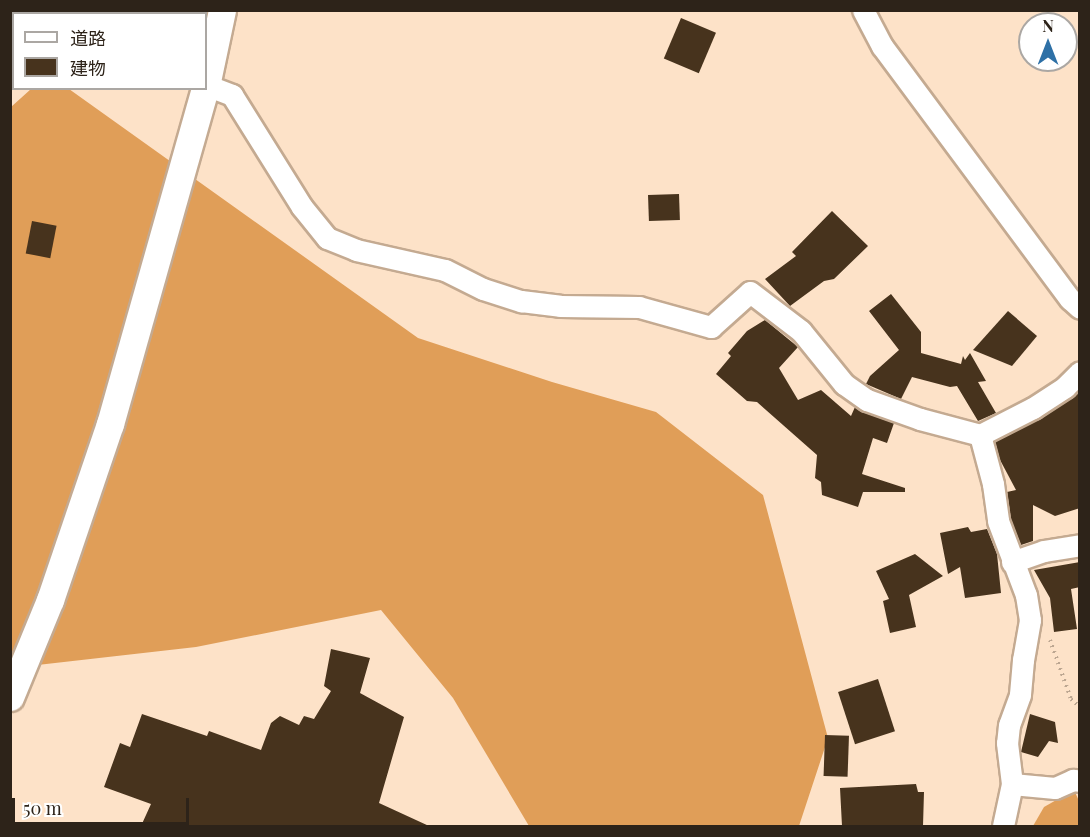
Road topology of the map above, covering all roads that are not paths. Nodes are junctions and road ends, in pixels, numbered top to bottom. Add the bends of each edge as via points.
1 (222, 10) edge
2 (863, 10) edge
3 (207, 77) edge
4 (207, 87) edge
5 (204, 90) edge
6 (1080, 308) edge
7 (1080, 372) edge
8 (980, 435) junction
9 (1080, 544) edge
10 (1012, 562) junction
11 (10, 697) edge
12 (1080, 781) edge
13 (1012, 784) junction
14 (1003, 826) edge

1 - 3 street
2 - 6 street via 882,46
4 - 8 street via 232,95 302,207 327,237 356,250 445,270 483,289 520,301 639,307 711,327 750,292 801,331 844,384 867,400
5 - 11 street via 94,474 50,600
7 - 8 street via 1033,408
8 - 10 street via 998,521
9 - 10 street
10 - 13 street via 1026,596 1030,621 1020,695 1007,743
12 - 13 street via 1055,788
13 - 14 street

